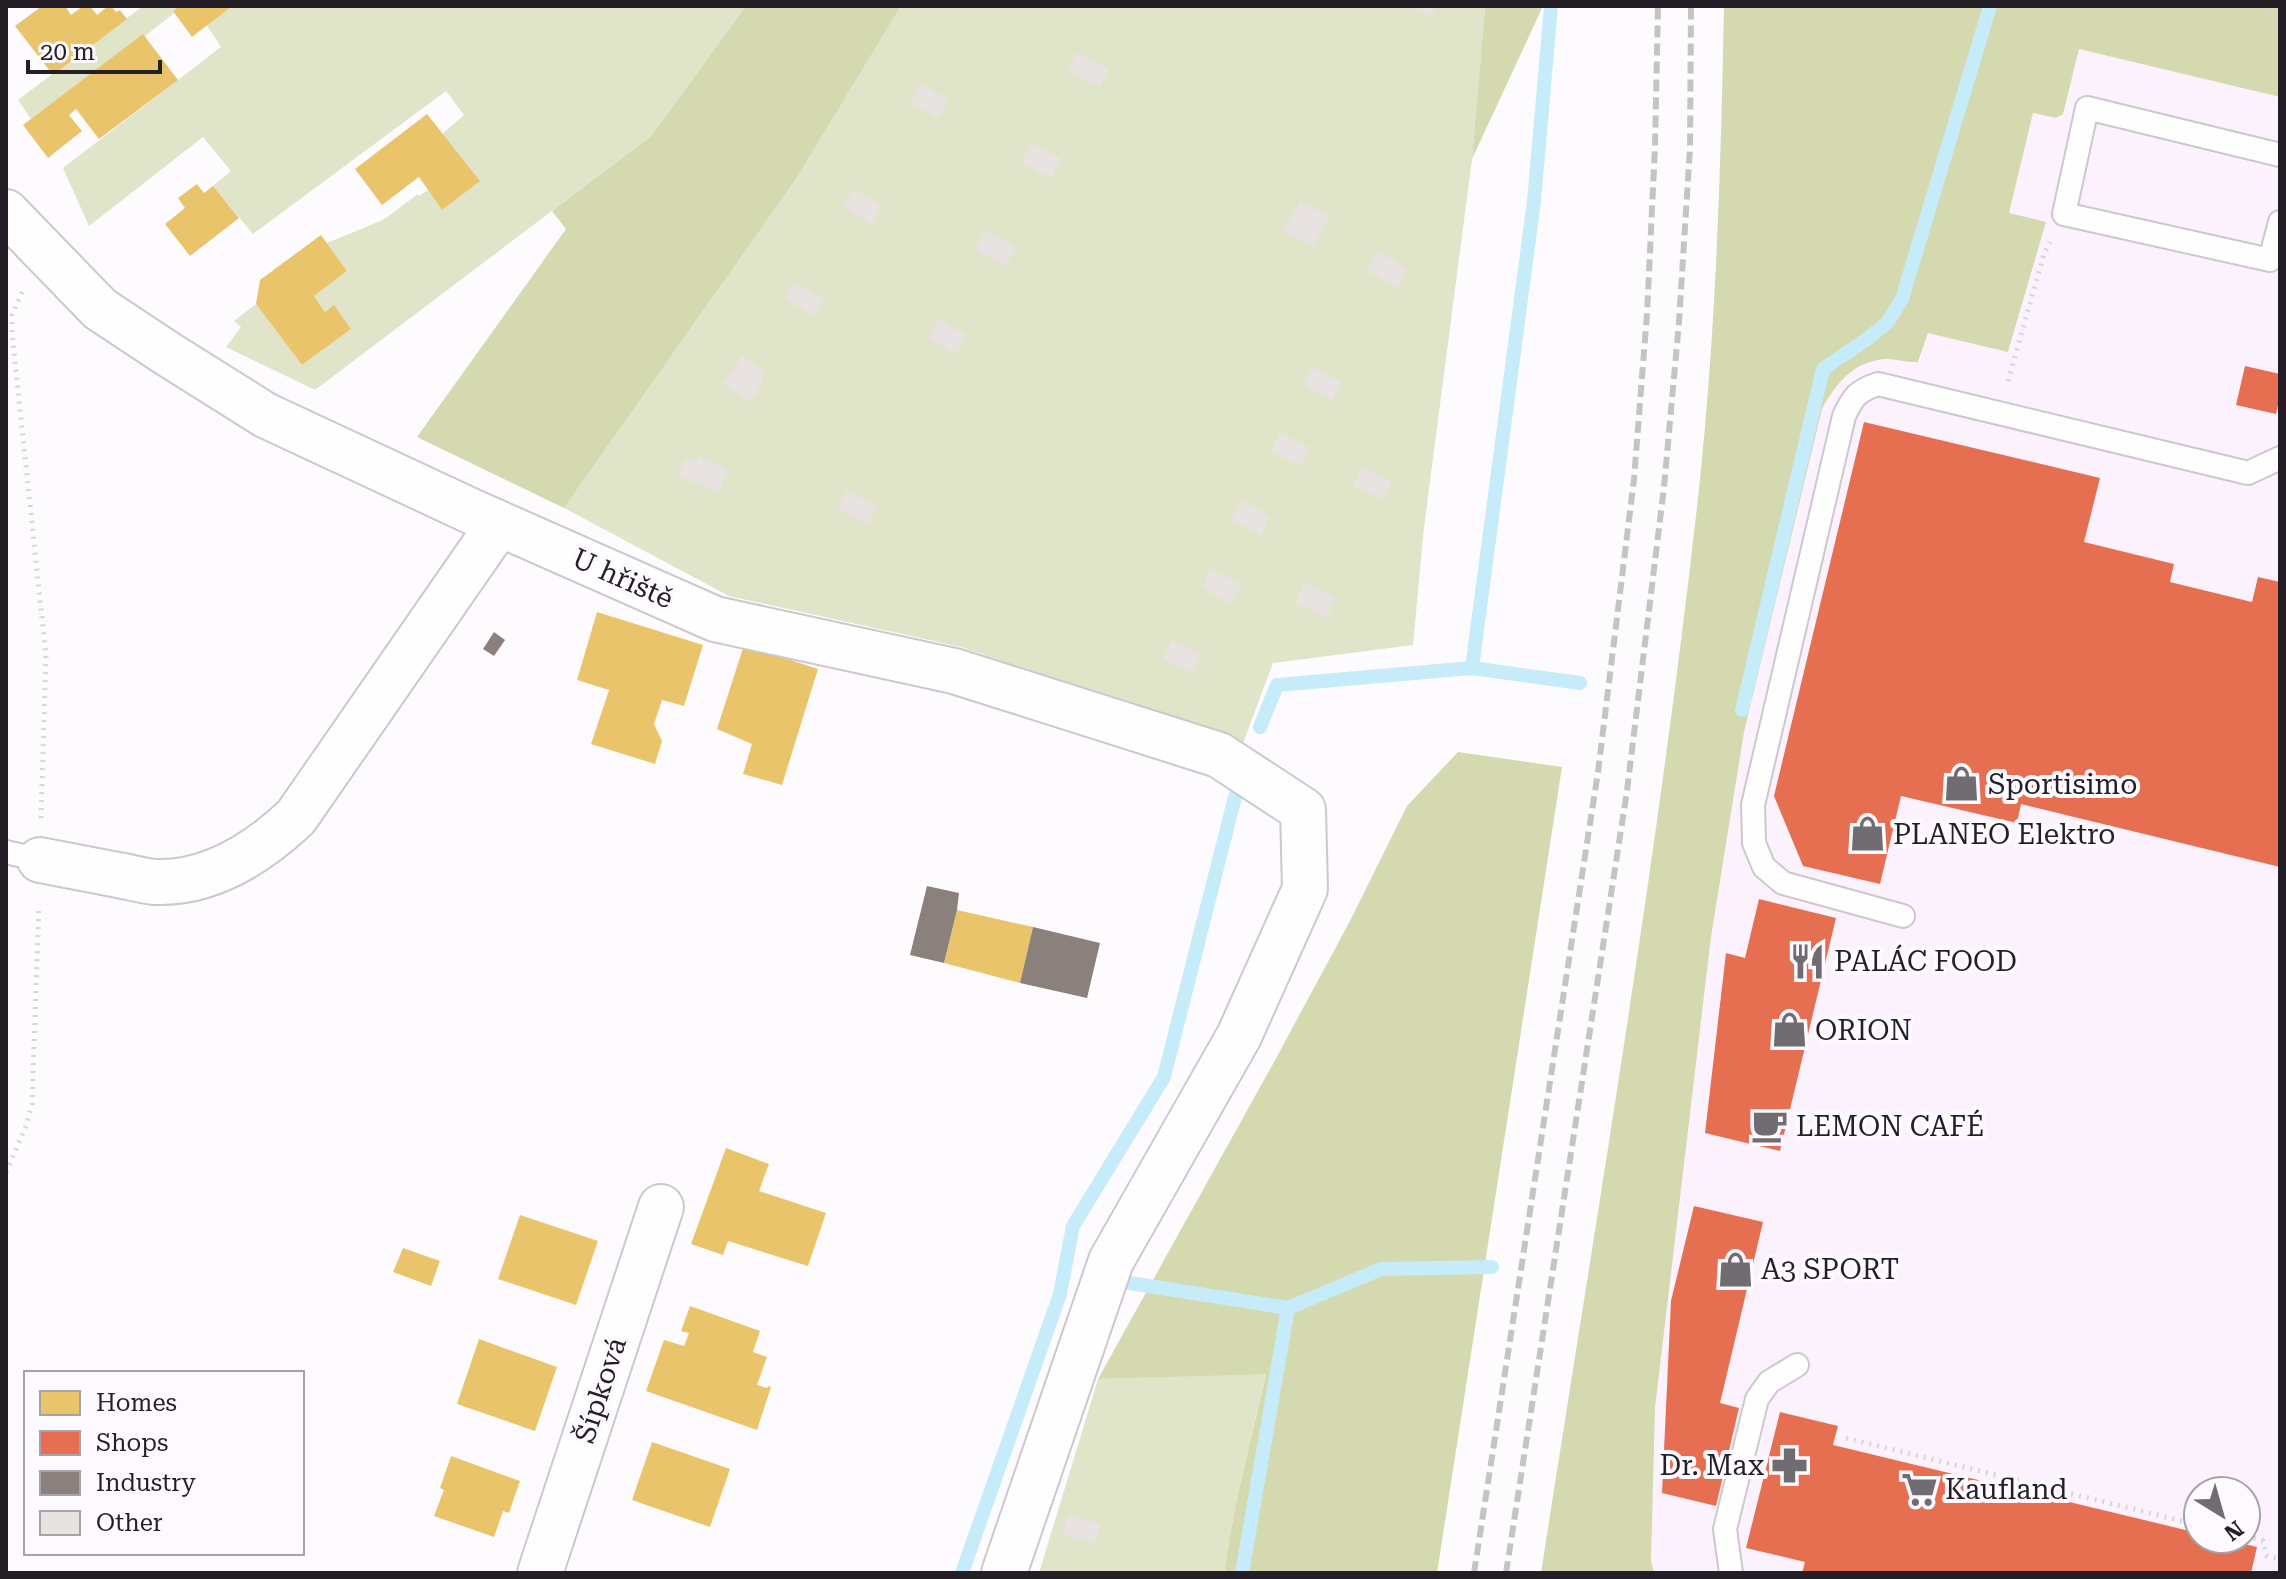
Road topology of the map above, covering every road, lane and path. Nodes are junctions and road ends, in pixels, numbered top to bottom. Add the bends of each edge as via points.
1 (2264, 6) edge
2 (2280, 26) edge
3 (2280, 155) edge
4 (6, 212) edge
5 (2280, 222) edge
6 (2044, 254) dead end
7 (50, 257) junction
8 (2016, 354) dead end
9 (2280, 458) edge
10 (499, 524) junction
11 (23, 856) edge
12 (1903, 916) dead end
13 (6, 1172) edge
14 (661, 1207) dead end
15 (1797, 1365) dead end
16 (1846, 1438) dead end
17 (2182, 1521) edge
18 (2262, 1541) edge
19 (2280, 1559) edge
20 (540, 1573) edge
21 (1004, 1573) edge
22 (1731, 1573) edge

1 - 2 path
3 - 5 lane via 2087,108 2064,214 2270,260
4 - 7 street, U hřiště
6 - 8 path
7 - 10 street, U hřiště via 100,309 265,415
7 - 11 path via 26,286 12,315 46,656
9 - 12 lane via 2248,473 1878,384 1853,398 1844,416 1753,805 1754,843 1764,867 1783,883
10 - 11 street via 296,817 272,840 213,872 154,882
10 - 21 street, U hřiště via 715,619 954,671 1219,755 1303,810 1305,889 1239,1036 1111,1261
11 - 13 path via 32,1104
14 - 20 street, Šípková
15 - 22 lane via 1769,1382 1757,1399 1725,1529
16 - 17 path
18 - 19 path via 2267,1556

